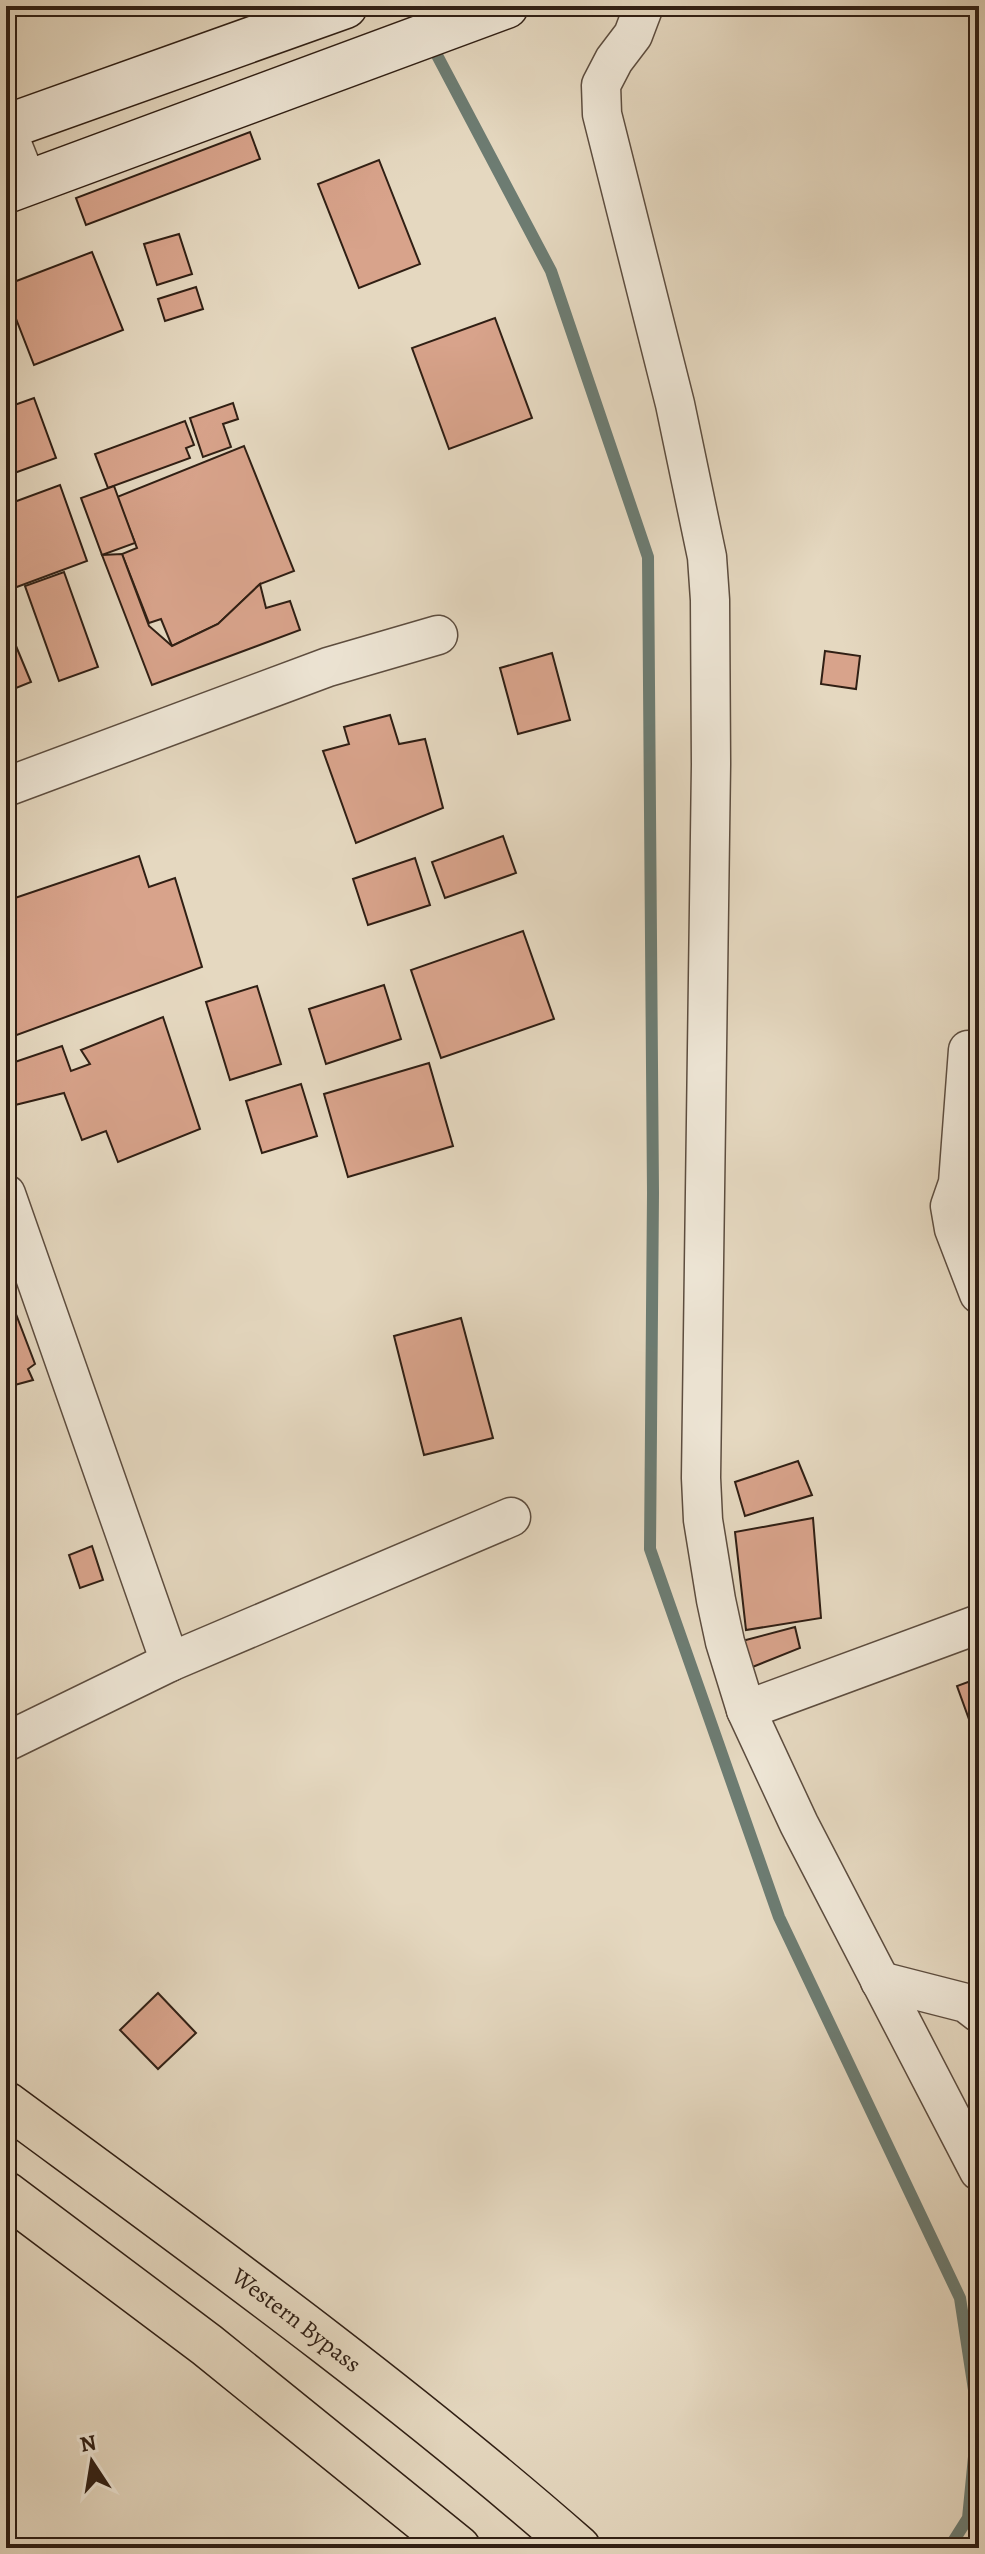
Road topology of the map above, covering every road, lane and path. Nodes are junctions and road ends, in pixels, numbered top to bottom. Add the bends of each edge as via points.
1 (345, 6) edge
2 (644, 6) edge
3 (498, 9) edge
4 (6, 128) edge
5 (17, 188) edge
6 (438, 635) dead end
7 (6, 787) edge
8 (968, 1050) dead end
9 (968, 1173) edge
10 (6, 1194) edge
11 (979, 1294) edge
12 (511, 1517) dead end
13 (979, 1624) edge
14 (170, 1662) junction
15 (746, 1710) junction
16 (6, 1742) edge
17 (880, 1981) junction
18 (979, 2013) edge
19 (6, 2104) edge
20 (979, 2171) edge
21 (6, 2194) edge
22 (458, 2548) edge
23 (578, 2548) edge

1 - 4 main road
2 - 15 street via 633,35 601,85 602,114 675,404 710,590 701,1478 716,1600
3 - 5 main road
4 - 5 street
6 - 7 street via 328,667
8 - 9 street
9 - 11 street via 950,1206
10 - 14 street
12 - 14 street
13 - 15 street
14 - 16 street
15 - 17 street
17 - 18 street via 966,2003
17 - 20 street
19 - 23 main road, Western Bypass via 249,2283
21 - 22 main road via 207,2345

